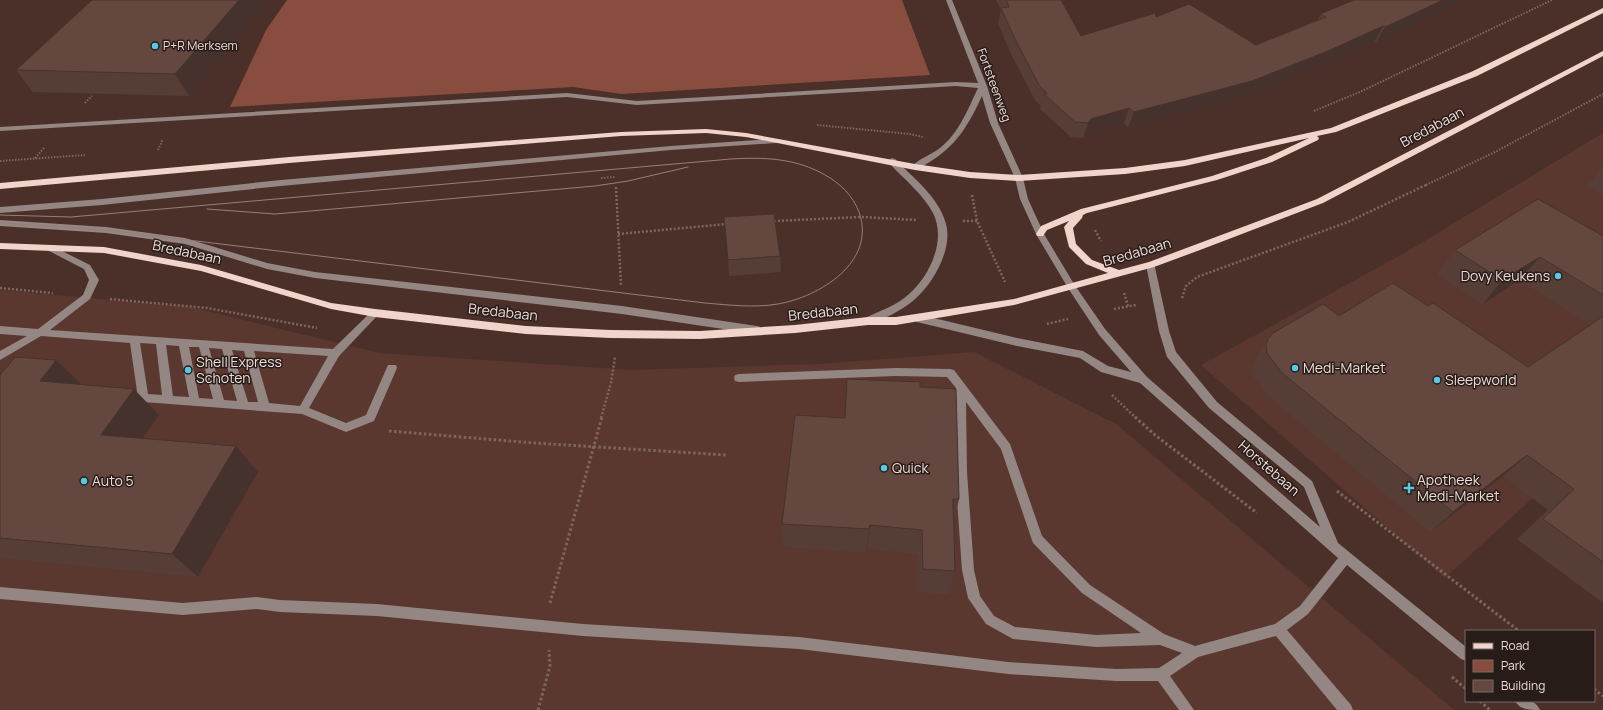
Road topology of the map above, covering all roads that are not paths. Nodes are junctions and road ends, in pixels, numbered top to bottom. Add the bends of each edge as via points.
1 (949, 0) edge
2 (1603, 10) edge
3 (1603, 53) edge
4 (984, 86) junction
5 (0, 129) edge
6 (1333, 130) junction
7 (773, 141) junction
8 (892, 161) junction
9 (915, 167) junction
10 (1019, 178) junction
11 (0, 186) edge
12 (0, 210) edge
13 (1084, 211) junction
14 (0, 223) edge
15 (1040, 234) junction
16 (0, 246) edge
17 (52, 249) junction
18 (1151, 265) junction
19 (1118, 273) junction
20 (1071, 286) junction
21 (375, 313) junction
22 (917, 318) junction
23 (868, 321) junction
24 (0, 330) edge
25 (765, 332) junction
26 (39, 333) junction
27 (135, 340) junction
28 (160, 341) junction
29 (183, 343) junction
30 (203, 344) junction
31 (226, 346) junction
32 (248, 347) junction
33 (335, 353) junction
34 (0, 356) edge
35 (392, 368) dead end
36 (739, 378) dead end
37 (1143, 380) junction
38 (961, 388) junction
39 (168, 400) junction
40 (195, 402) junction
41 (220, 404) junction
42 (244, 406) junction
43 (266, 407) junction
44 (303, 410) junction
45 (1333, 546) junction
46 (1346, 556) junction
47 (0, 593) edge
48 (1278, 629) junction
49 (1160, 639) junction
50 (1195, 652) junction
51 (1465, 654) edge
52 (1161, 674) junction
53 (1523, 702) edge
54 (1187, 710) edge
55 (1346, 710) edge
56 (1533, 710) edge

1 - 4 street, Fortsteenweg
2 - 6 main road via 1474,74
3 - 18 main road, Bredabaan via 1320,201
4 - 5 street via 956,84 637,103 567,95
4 - 9 street via 962,126 947,146
4 - 10 street, Fortsteenweg via 994,123
6 - 10 main road via 1185,163 1111,172
6 - 13 main road via 1269,160 1214,178
7 - 8 main road
7 - 11 main road via 706,130 621,134
7 - 12 street via 671,148
8 - 9 main road
8 - 23 street via 938,214 942,222 942,237 935,266 924,284 910,299
9 - 10 main road via 970,175
10 - 15 street, Fortsteenweg via 1024,200
13 - 15 main road via 1044,228
13 - 19 main road via 1068,227 1072,245 1090,262
14 - 25 street via 99,230 185,241 267,266 315,275 622,310
15 - 20 street, Horstebaan
16 - 17 main road, Bredabaan
17 - 21 main road, Bredabaan via 104,250 201,268 331,306
17 - 26 street via 87,267 94,280 88,297
18 - 19 main road, Bredabaan
18 - 45 street via 1171,354 1213,405 1308,484
19 - 20 main road, Bredabaan
20 - 22 main road, Bredabaan via 1014,302
20 - 37 street, Horstebaan via 1102,332
21 - 25 main road, Bredabaan via 526,330 700,335
21 - 33 street
22 - 23 main road, Bredabaan
22 - 37 street via 1083,355 1105,369
23 - 25 main road, Bredabaan
24 - 26 street
26 - 27 street
26 - 34 street
27 - 28 street
27 - 39 street via 143,398
28 - 29 street
28 - 39 street
29 - 30 street
29 - 40 street
30 - 31 street
30 - 41 street
31 - 32 street
31 - 42 street
32 - 33 street
32 - 43 street
33 - 44 street
35 - 44 street via 370,418 346,428
36 - 38 street via 896,372 950,374
37 - 45 street, Horstebaan
38 - 49 street via 1006,448 1037,539 1086,589
38 - 49 street via 961,472 968,570 974,598 990,620 1013,633 1096,641
39 - 40 street
40 - 41 street
41 - 42 street
42 - 43 street
43 - 44 street
45 - 46 street, Horstebaan
46 - 48 street via 1304,610
46 - 51 street, Horstebaan
47 - 52 street via 183,609 257,603 377,610 590,630 799,643 1008,668 1116,675
48 - 50 street
48 - 55 street
49 - 50 street
50 - 52 street
52 - 54 street
53 - 56 street

